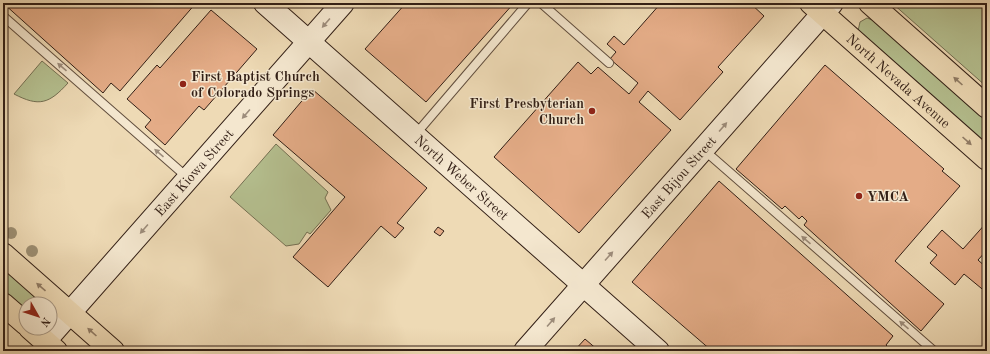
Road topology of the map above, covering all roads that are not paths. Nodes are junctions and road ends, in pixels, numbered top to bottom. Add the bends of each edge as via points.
1 (265, 3) edge
2 (343, 3) edge
3 (528, 3) edge
4 (541, 3) edge
5 (870, 3) edge
6 (822, 7) edge
7 (3, 16) edge
8 (308, 43) junction
9 (609, 63) dead end
10 (987, 107) edge
11 (414, 136) junction
12 (703, 149) junction
13 (987, 159) edge
14 (188, 179) junction
15 (3, 254) edge
16 (583, 285) junction
17 (3, 304) edge
18 (70, 313) junction
19 (18, 317) edge
20 (44, 340) edge
21 (113, 351) edge
22 (526, 351) edge
23 (658, 351) edge
24 (934, 351) edge

1 - 8 main road, North Weber Street
2 -> 8 main road, East Kiowa Street
3 - 11 lane
4 - 9 lane
10 -> 5 main road
12 -> 6 main road, East Bijou Street
6 -> 13 main road, North Nevada Avenue
14 -> 7 lane
8 - 11 main road, North Weber Street
8 -> 14 main road, East Kiowa Street
11 - 16 main road, North Weber Street
16 -> 12 main road, East Bijou Street
24 -> 12 lane
14 -> 18 main road, East Kiowa Street
18 -> 15 main road
22 -> 16 main road, East Bijou Street
16 - 23 main road, North Weber Street
17 - 19 main road
18 - 20 main road, East Kiowa Street
21 -> 18 main road

